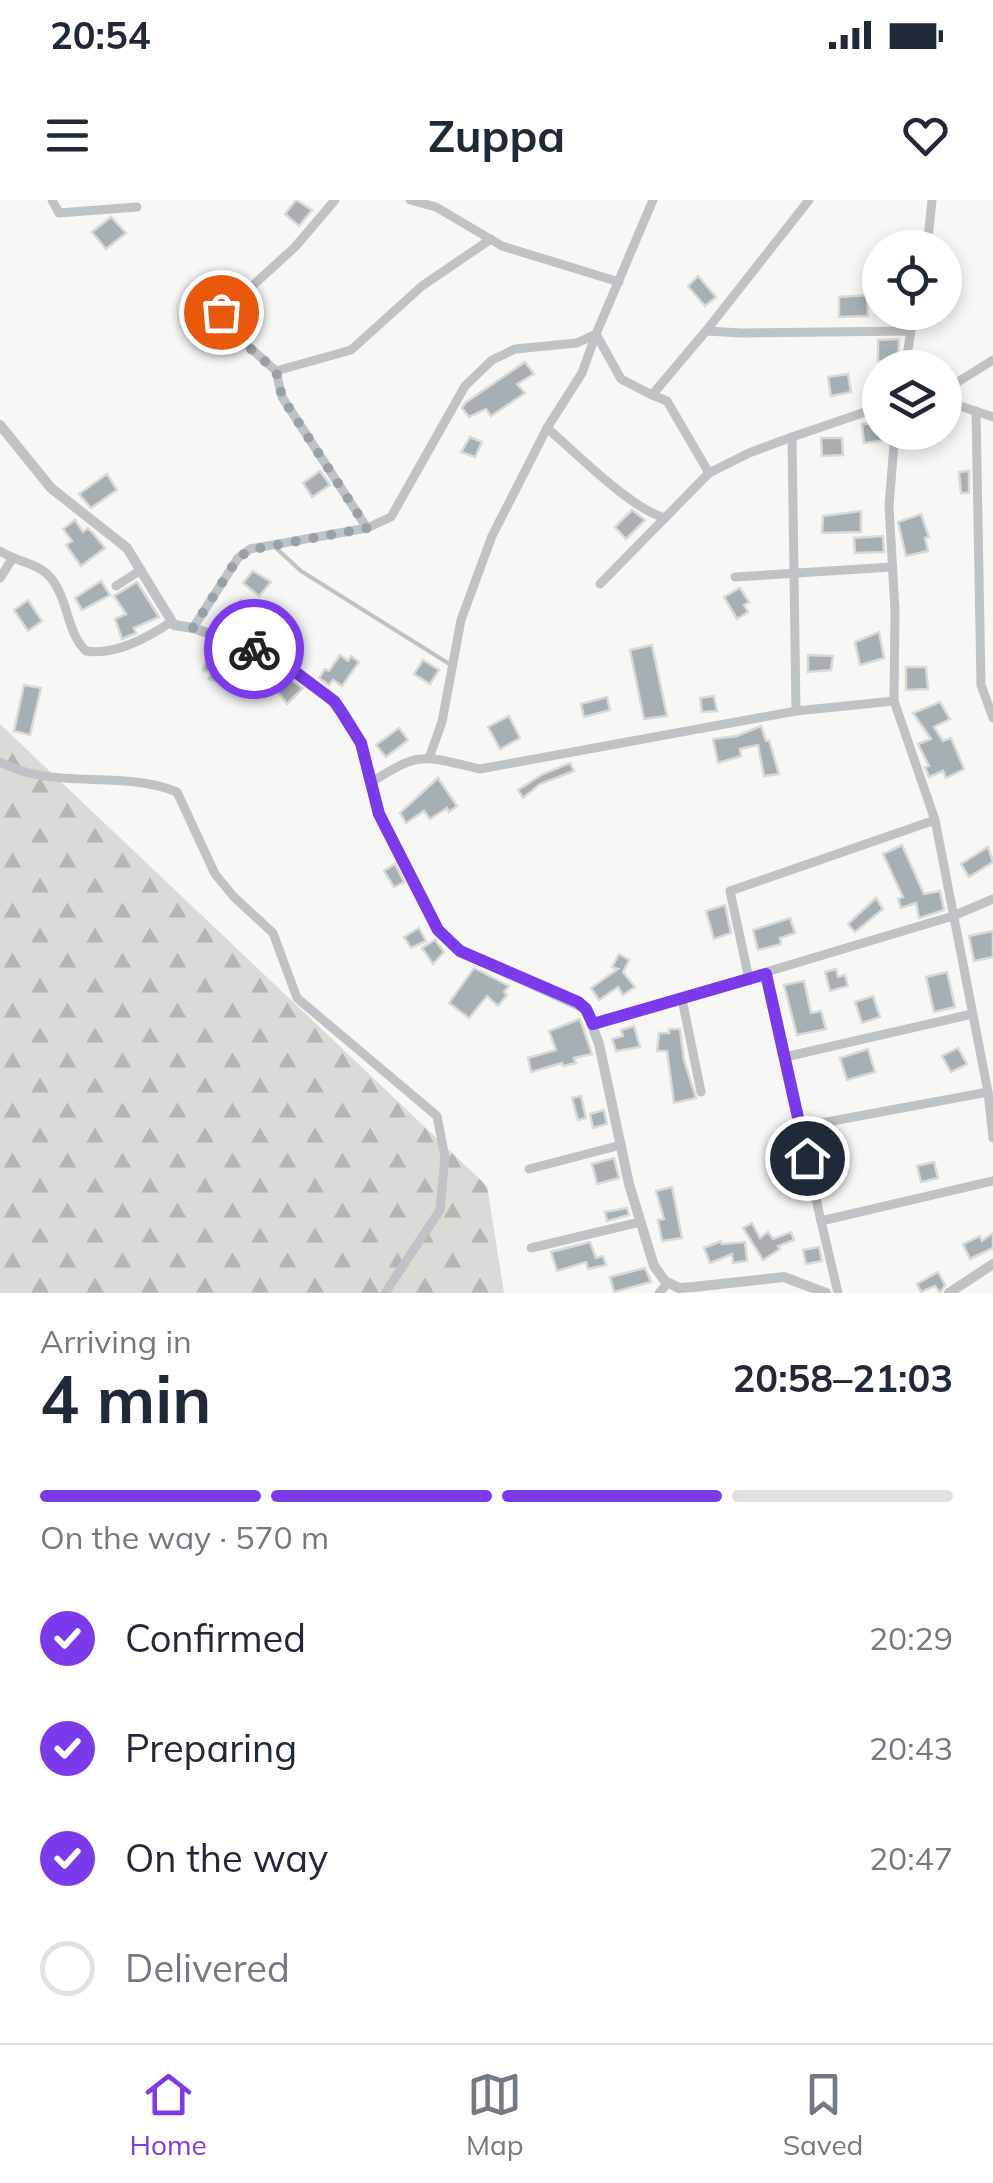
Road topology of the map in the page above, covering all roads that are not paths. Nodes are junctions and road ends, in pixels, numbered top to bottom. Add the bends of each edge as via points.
1 (52, 200) edge
2 (335, 200) edge
3 (410, 200) edge
4 (652, 200) edge
5 (809, 200) edge
6 (932, 200) edge
7 (136, 207) dead end
8 (930, 230) edge
9 (491, 239) junction
10 (619, 282) junction
11 (706, 330) junction
12 (910, 332) joint
13 (596, 334) junction
14 (908, 350) edge
15 (993, 360) edge
16 (276, 371) junction
17 (962, 380) edge
18 (652, 396) junction
19 (962, 407) edge
20 (862, 412) edge
21 (976, 412) junction
22 (993, 416) edge
23 (0, 425) edge
24 (547, 428) junction
25 (792, 437) junction
26 (894, 450) edge
27 (710, 473) junction
28 (665, 518) junction
29 (367, 528) junction
30 (273, 545) junction
31 (0, 551) edge
32 (12, 559) junction
33 (892, 566) junction
34 (142, 570) junction
35 (793, 572) junction
36 (735, 577) dead end
37 (0, 578) edge
38 (600, 584) dead end
39 (116, 586) dead end
40 (170, 622) junction
41 (193, 628) junction
42 (453, 666) junction
43 (993, 681) edge
44 (981, 685) junction
45 (894, 701) junction
46 (796, 711) junction
47 (993, 718) edge
48 (429, 758) junction
49 (0, 762) edge
50 (370, 783) junction
51 (935, 820) junction
52 (993, 898) edge
53 (952, 916) junction
54 (766, 974) junction
55 (749, 979) junction
56 (682, 999) junction
57 (972, 1014) junction
58 (593, 1024) junction
59 (785, 1057) junction
60 (701, 1092) dead end
61 (988, 1092) junction
62 (800, 1127) junction
63 (993, 1138) edge
64 (622, 1144) junction
65 (529, 1169) dead end
66 (993, 1181) edge
67 (821, 1221) junction
68 (640, 1222) junction
69 (531, 1248) dead end
70 (993, 1264) edge
71 (668, 1283) junction
72 (385, 1293) edge
73 (658, 1293) edge
74 (826, 1293) edge
75 (838, 1293) edge
76 (949, 1293) edge

1 - 7 street via 59,214
2 - 16 street via 217,318
3 - 9 street
4 - 10 street
5 - 11 street
6 - 8 street
9 - 10 street
9 - 16 street via 422,286 351,350
10 - 13 street
11 - 12 street
11 - 18 street
12 - 14 street
13 - 18 street via 621,379
13 - 24 street via 582,372
13 - 29 street via 492,360 464,386 391,517
15 - 17 street
16 - 29 street via 282,397
18 - 27 street via 667,401
19 - 21 street
20 - 25 street
21 - 22 street
21 - 44 street
23 - 34 street via 52,488 116,538
24 - 28 street via 620,490
24 - 42 street via 492,536 461,620
25 - 27 street
25 - 35 street
26 - 33 street
27 - 28 street
28 - 38 street
29 - 30 street
30 - 41 street via 238,558
30 - 42 lane via 301,571
31 - 32 street
32 - 37 street
32 - 40 street via 51,578 86,651 116,648
33 - 35 street
33 - 45 street
34 - 39 street
34 - 40 street
35 - 36 street
35 - 46 street
40 - 41 street
41 - 50 street via 258,650 334,701 361,743
42 - 48 street
43 - 44 street
44 - 47 street
45 - 46 street
45 - 51 street
46 - 48 street via 480,768
48 - 50 street via 413,758
49 - 72 street via 21,773 177,792 216,874 273,933 296,998 437,1116 445,1157 440,1210
50 - 58 street via 438,930 460,951 578,1002
51 - 53 street
51 - 55 street via 730,891
52 - 53 street
53 - 54 street
53 - 57 street
54 - 55 street
54 - 59 street
55 - 56 street
56 - 58 street
56 - 60 street
57 - 59 street
57 - 61 street
58 - 64 street
59 - 62 street
61 - 62 street
61 - 63 street
62 - 67 street
64 - 65 street
64 - 68 street
66 - 67 street
67 - 75 street
68 - 69 street
68 - 71 street via 654,1266
70 - 76 street
71 - 73 street
71 - 74 street via 678,1288 784,1278

